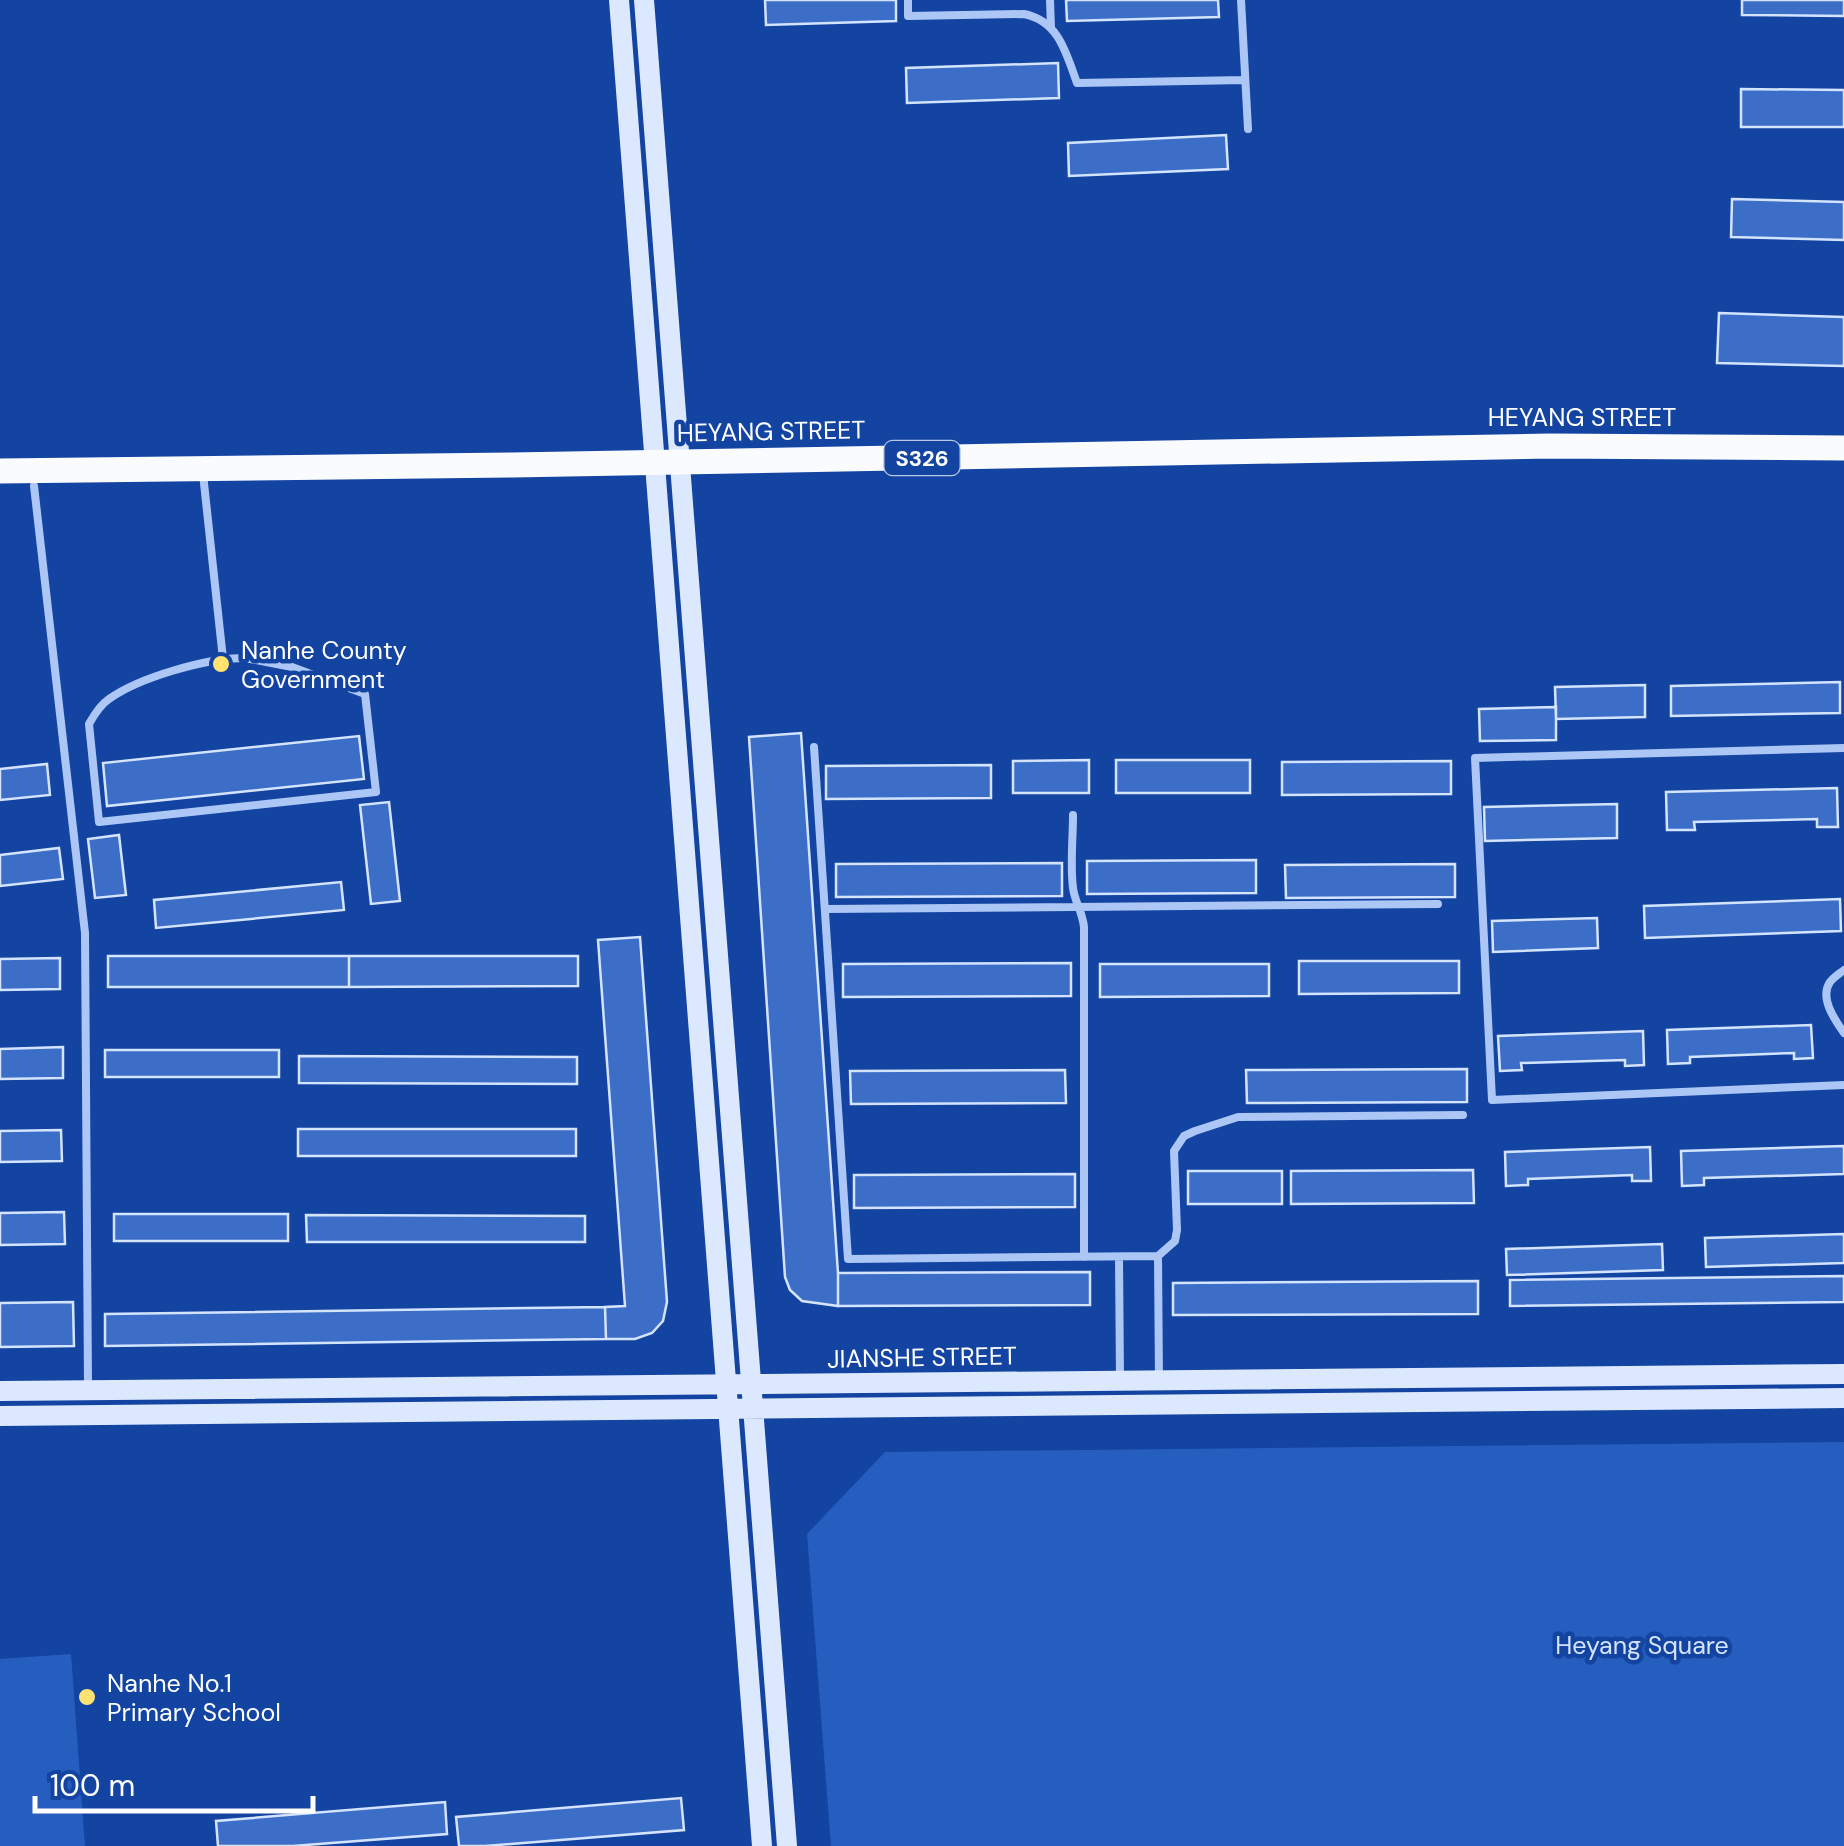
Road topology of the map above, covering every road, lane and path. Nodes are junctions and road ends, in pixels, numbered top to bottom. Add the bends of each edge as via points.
1 (619, 0) edge
2 (644, 0) edge
3 (908, 0) edge
4 (1050, 0) edge
5 (1241, 0) edge
6 (1051, 28) junction
7 (1245, 80) junction
8 (1248, 130) dead end
9 (1844, 448) edge
10 (1844, 464) edge
11 (668, 470) junction
12 (0, 471) edge
13 (203, 477) junction
14 (0, 486) edge
15 (34, 486) junction
16 (224, 659) junction
17 (814, 747) dead end
18 (1844, 748) edge
19 (1073, 815) dead end
20 (1438, 904) dead end
21 (1080, 907) junction
22 (825, 909) junction
23 (1844, 970) edge
24 (1844, 1033) edge
25 (1844, 1084) edge
26 (1463, 1116) dead end
27 (1119, 1256) junction
28 (1158, 1256) junction
29 (1084, 1257) junction
30 (1844, 1374) edge
31 (1120, 1380) junction
32 (1159, 1380) junction
33 (726, 1384) junction
34 (751, 1384) junction
35 (88, 1390) junction
36 (0, 1391) edge
37 (1844, 1398) edge
38 (728, 1408) junction
39 (753, 1408) junction
40 (0, 1416) edge
41 (762, 1846) edge
42 (787, 1846) edge

1 - 11 street
2 - 11 street
3 - 6 lane via 908,16 1024,14
4 - 6 lane
5 - 7 lane
6 - 7 lane via 1077,84
7 - 8 lane
9 - 11 main road, HEYANG STREET / S326 via 1550,446
10 - 11 main road, HEYANG STREET / S326
11 - 13 main road, HEYANG STREET / S326
11 - 33 street
11 - 34 street
12 - 13 main road, HEYANG STREET / S326
13 - 15 main road, HEYANG STREET / S326
13 - 16 lane
14 - 15 main road, HEYANG STREET / S326
15 - 35 lane via 85,933
16 - 16 lane via 152,678 96,712 89,724 100,822 376,792 365,694 278,664
17 - 22 lane
18 - 25 lane via 1475,758 1492,1100
19 - 21 lane via 1072,884
20 - 21 lane
21 - 22 lane
21 - 29 lane
22 - 29 lane via 848,1259
23 - 24 lane via 1826,992
26 - 28 lane via 1238,1118 1194,1131 1174,1151 1175,1241
27 - 28 lane
27 - 29 lane
27 - 31 lane
28 - 32 lane
30 - 32 street, JIANSHE STREET
31 - 32 street, JIANSHE STREET
31 - 34 street, JIANSHE STREET
33 - 34 street, JIANSHE STREET
33 - 35 street, JIANSHE STREET
33 - 38 street
34 - 39 street
35 - 36 street, JIANSHE STREET
37 - 39 street, JIANSHE STREET
38 - 39 street, JIANSHE STREET
38 - 40 street, JIANSHE STREET
38 - 41 street
39 - 42 street

